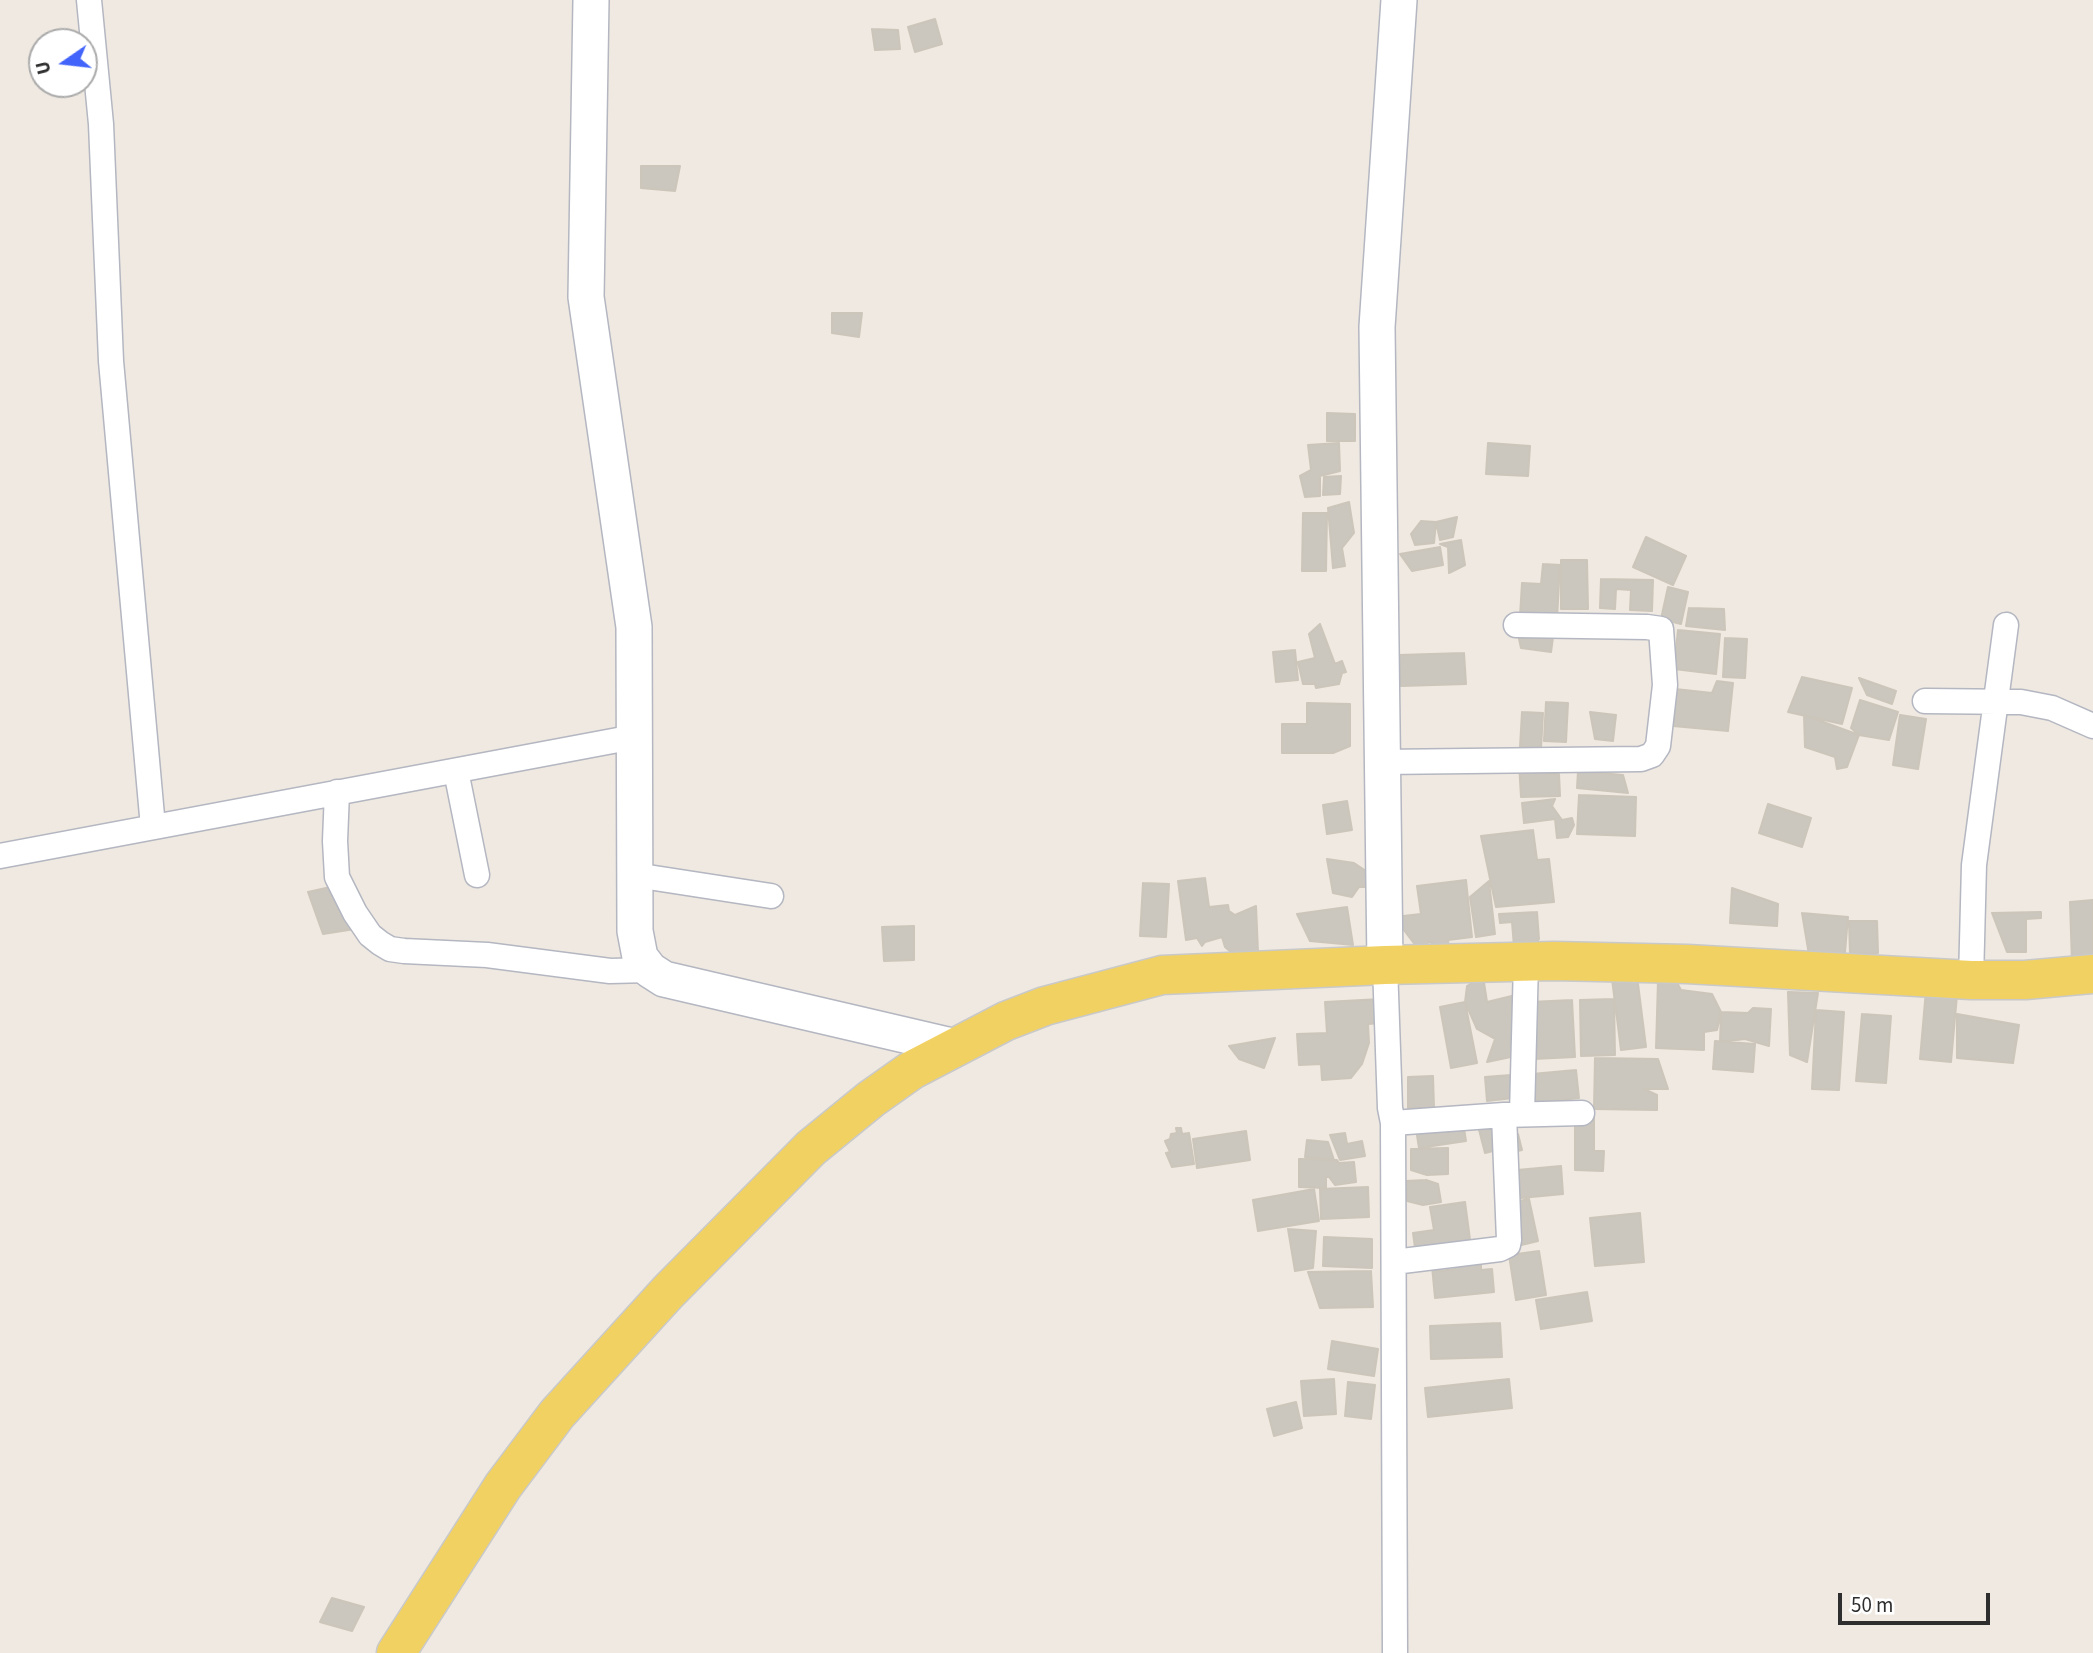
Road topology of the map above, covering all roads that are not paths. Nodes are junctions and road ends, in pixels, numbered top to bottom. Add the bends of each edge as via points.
1 (89, 0) edge
2 (591, 0) edge
3 (1399, 0) edge
4 (1516, 625) dead end
5 (2006, 625) dead end
6 (1925, 701) dead end
7 (1996, 702) junction
8 (2093, 726) edge
9 (634, 737) junction
10 (1382, 762) junction
11 (456, 771) junction
12 (337, 792) junction
13 (153, 827) junction
14 (0, 856) edge
15 (477, 875) dead end
16 (635, 876) junction
17 (771, 896) dead end
18 (1526, 962) junction
19 (1385, 965) junction
20 (650, 970) junction
21 (2093, 974) edge
22 (1971, 980) junction
23 (956, 1048) junction
24 (1582, 1113) dead end
25 (1513, 1114) junction
26 (1393, 1123) junction
27 (1394, 1262) junction
28 (396, 1653) edge
29 (1395, 1653) edge

1 - 13 street via 101,124 111,361
2 - 9 street via 586,297 634,626
3 - 10 street via 1377,327
4 - 10 street via 1661,629 1665,685 1658,746 1652,755 1641,759
5 - 7 street
6 - 7 street
7 - 8 street via 2052,708
7 - 22 street via 1974,866
9 - 11 street
9 - 16 street
10 - 19 street
11 - 12 street
11 - 15 street
12 - 13 street
12 - 20 street via 337,877 370,935 390,949 487,955 610,971
13 - 14 street
16 - 17 street
16 - 20 street via 638,951
18 - 19 main road
18 - 22 main road via 1687,964
18 - 25 street
19 - 23 main road via 1162,975 1045,1006
19 - 26 street
20 - 23 street via 664,979
21 - 22 main road
23 - 28 main road via 912,1070 811,1148 668,1292 557,1414 510,1475
24 - 25 street
25 - 26 street
25 - 27 street via 1508,1245
26 - 27 street
27 - 29 street

